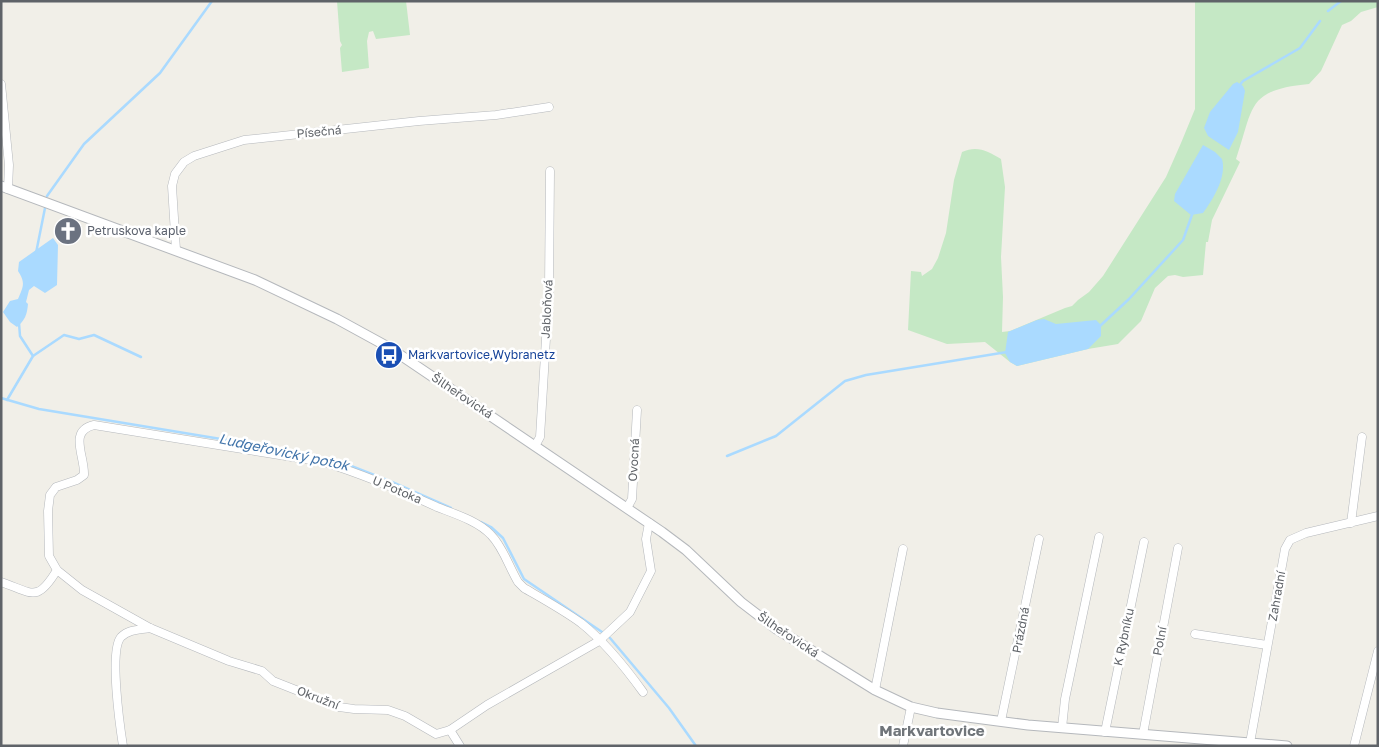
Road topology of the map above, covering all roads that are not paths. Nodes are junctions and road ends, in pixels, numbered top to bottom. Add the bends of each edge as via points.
1 (1, 84) edge
2 (549, 107) dead end
3 (550, 171) dead end
4 (5, 188) edge
5 (176, 250) junction
6 (637, 410) dead end
7 (1362, 437) dead end
8 (535, 446) junction
9 (627, 508) junction
10 (1378, 516) edge
11 (649, 523) junction
12 (1351, 523) junction
13 (1099, 537) dead end
14 (1039, 539) dead end
15 (1144, 542) dead end
16 (1178, 548) dead end
17 (904, 549) dead end
18 (57, 570) junction
19 (1, 582) edge
20 (150, 628) junction
21 (1194, 634) dead end
22 (599, 640) junction
23 (1268, 645) junction
24 (1378, 651) edge
25 (875, 690) junction
26 (643, 692) dead end
27 (911, 707) junction
28 (1001, 721) junction
29 (1062, 728) junction
30 (450, 730) junction
31 (1105, 732) junction
32 (1143, 734) junction
33 (1250, 743) junction
34 (123, 746) edge
35 (460, 746) edge
36 (903, 746) edge
37 (1287, 746) edge
38 (1354, 746) edge

1 - 4 street via 10,165
2 - 5 street, Písečná via 244,140 194,156 184,162 175,174 172,186
3 - 8 street, Jabloňová via 549,289 540,437
4 - 5 street, Šilheřovická
5 - 8 street, Šilheřovická via 285,293 390,348
6 - 9 street, Ovocná via 632,499
7 - 12 street
8 - 9 street, Šilheřovická
9 - 11 street, Šilheřovická
10 - 12 street, Zahradní
11 - 22 street via 646,539 651,571 630,612
11 - 25 street, Šilheřovická via 686,550 741,602 775,628
12 - 23 street, Zahradní via 1290,540 1285,549
13 - 29 street via 1065,699
14 - 28 street, Prázdná
15 - 31 street, K Rybníku
16 - 32 street, Polní
17 - 25 street
18 - 19 street via 42,591 35,594
18 - 20 street, Okružní via 82,590
18 - 22 street, U Potoka via 49,556 50,495 56,487 84,475 80,434 85,427 94,425 323,462 350,470 481,527 492,536 524,588 580,623
20 - 30 street, Okružní via 262,671 273,681 339,706 388,710 436,734
20 - 34 street via 130,631 120,638 116,648 116,684
21 - 23 street
22 - 26 street, U Potoka
22 - 30 street
23 - 33 street, Zahradní
24 - 38 street
25 - 27 street, Šilheřovická
27 - 28 street, Šilheřovická
27 - 36 street
28 - 29 street, Šilheřovická
29 - 31 street, Šilheřovická
30 - 35 street
31 - 32 street, Šilheřovická
32 - 33 street, Šilheřovická
33 - 37 street, Šilheřovická

